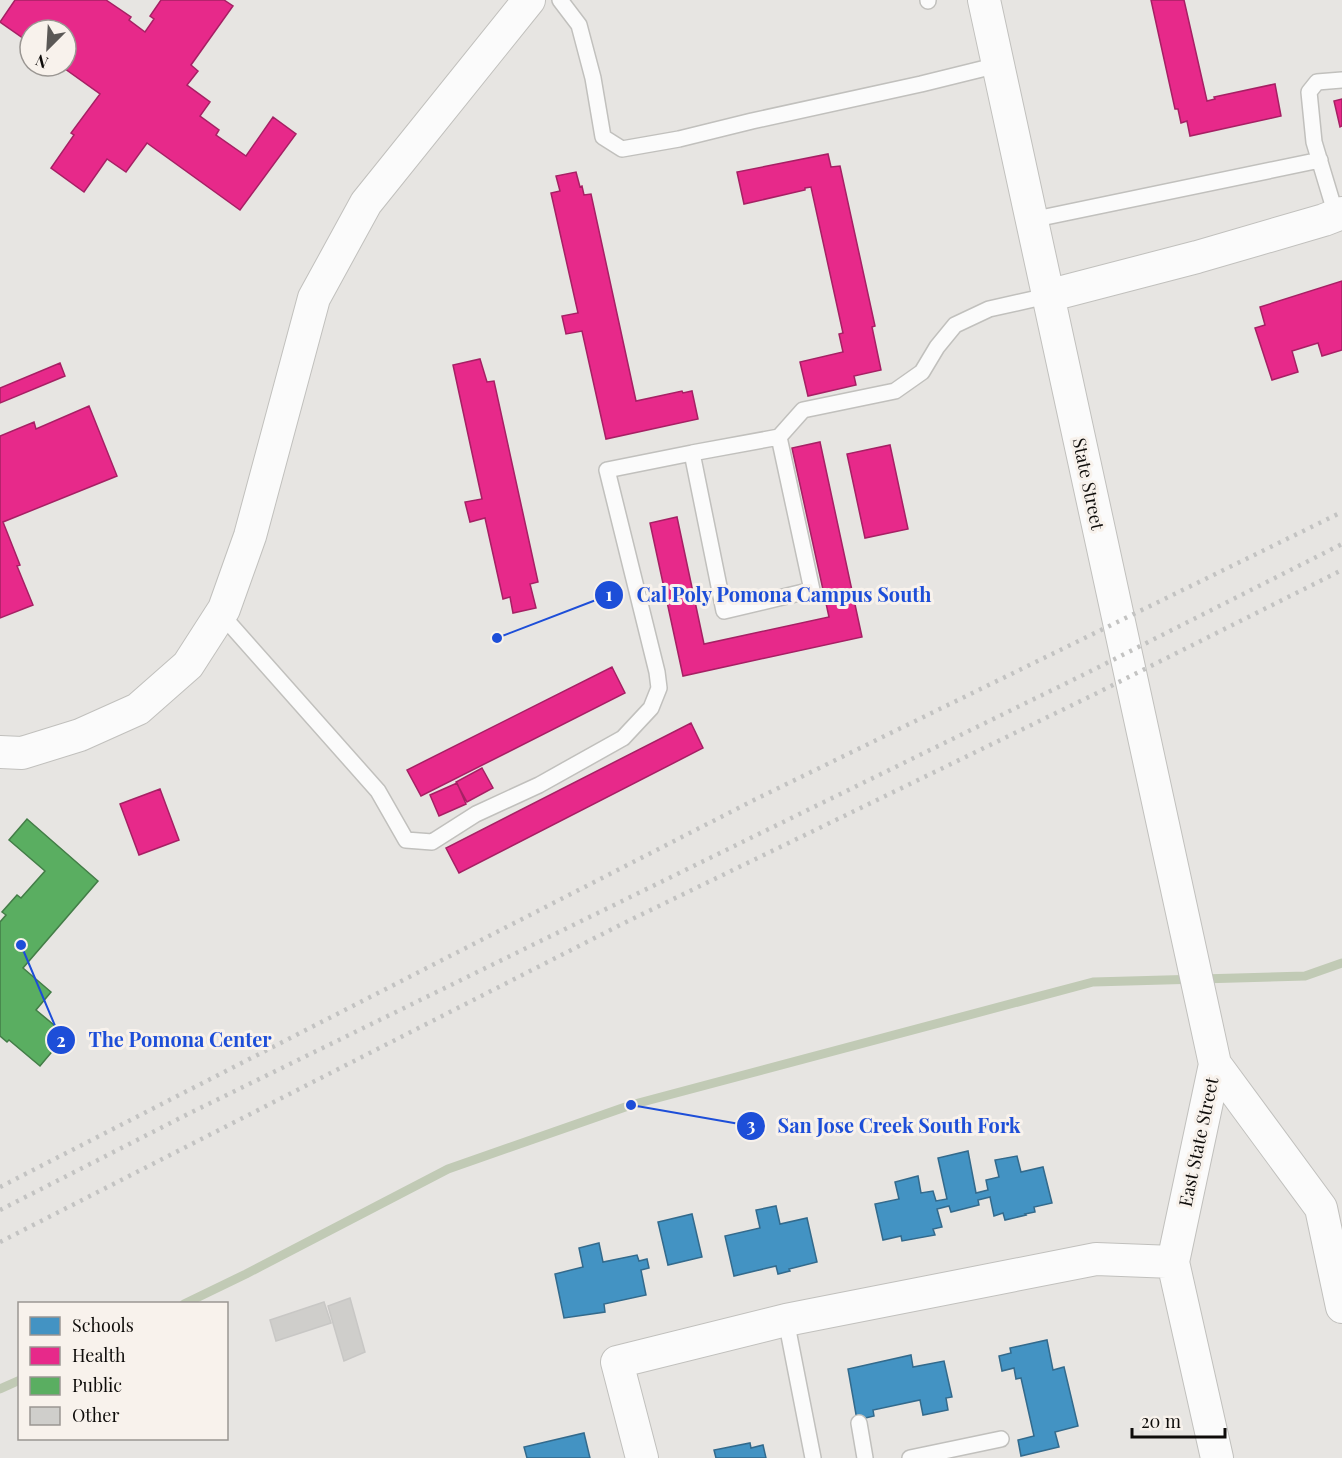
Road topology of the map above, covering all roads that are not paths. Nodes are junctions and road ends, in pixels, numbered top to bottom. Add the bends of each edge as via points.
1 (529, 0) edge
2 (560, 0) edge
3 (984, 0) edge
4 (998, 65) junction
5 (1342, 80) edge
6 (1320, 160) junction
7 (1339, 214) edge
8 (1031, 220) junction
9 (1047, 297) junction
10 (779, 437) junction
11 (692, 453) junction
12 (221, 614) junction
13 (0, 752) edge
14 (1215, 1064) junction
15 (1173, 1262) junction
16 (1342, 1307) edge
17 (786, 1320) junction
18 (859, 1423) dead end
19 (1001, 1439) dead end
20 (642, 1458) edge
21 (813, 1458) edge
22 (865, 1458) edge
23 (909, 1458) edge
24 (1217, 1458) edge

1 - 12 street via 366,202 314,298 250,536
2 - 4 lane via 579,25 603,137 622,148 679,140
3 - 4 street, State Street
4 - 8 street, State Street
5 - 6 lane via 1317,82 1309,92 1314,142
6 - 7 lane
6 - 8 lane
7 - 9 street
8 - 9 street, State Street
9 - 10 lane via 988,309 955,325 922,372 895,391 802,410
9 - 14 street, State Street
10 - 11 lane
10 - 11 lane via 812,590 724,611
11 - 12 lane via 607,470 657,672 659,688 651,708 623,738 476,814 432,842 406,840 378,791
12 - 13 street via 188,664 138,709 80,735 22,753
14 - 15 street, East State Street
14 - 16 street, East State Street via 1321,1208
15 - 17 street via 1096,1260
15 - 24 street, East State Street
17 - 20 street via 617,1362
17 - 21 lane
18 - 22 lane
19 - 23 lane

